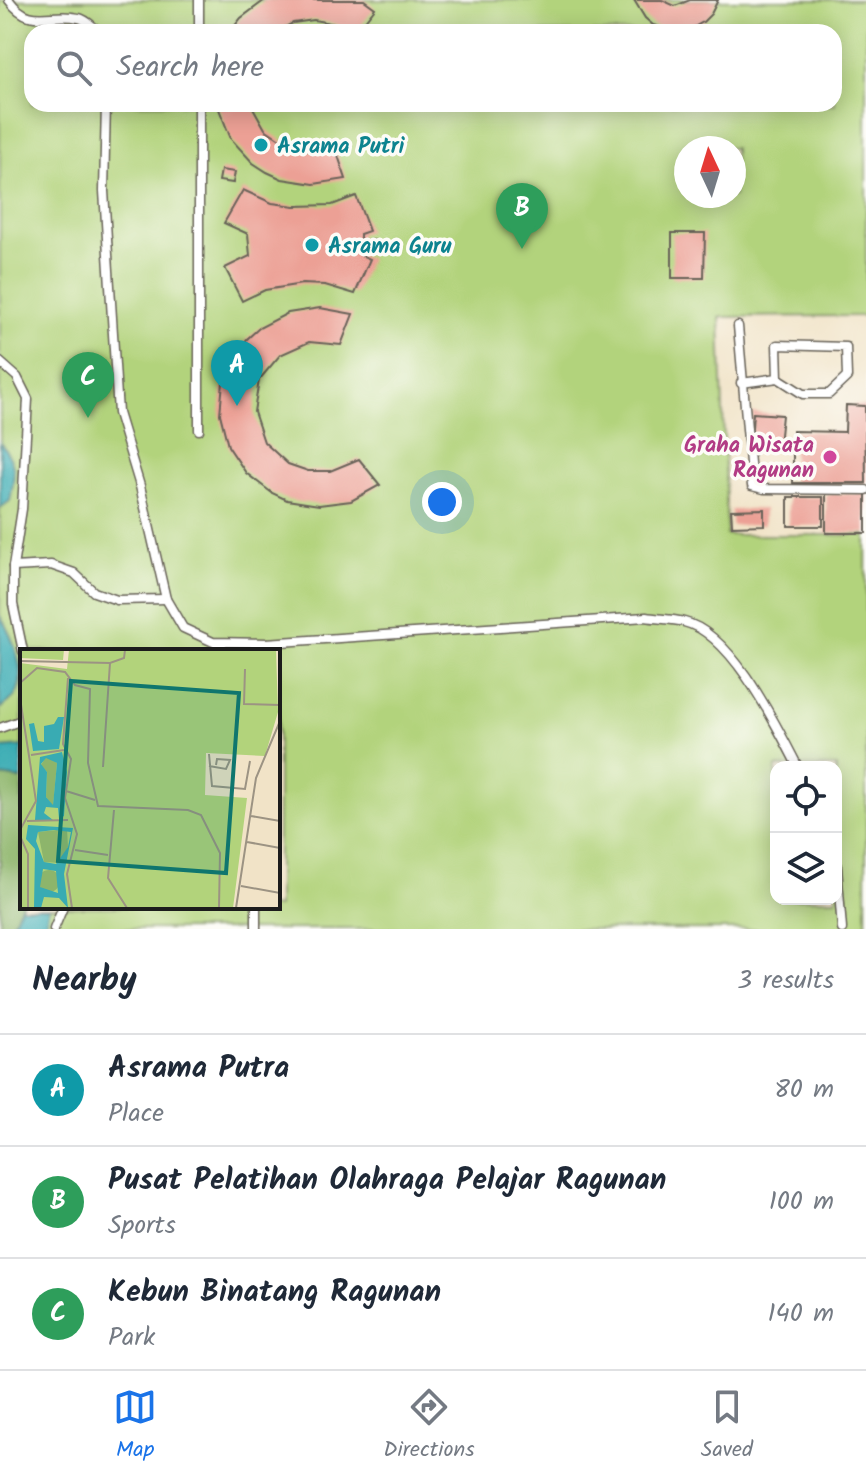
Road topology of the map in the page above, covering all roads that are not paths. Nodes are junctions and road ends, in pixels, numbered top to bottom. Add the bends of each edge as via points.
1 (9, 0) edge
2 (199, 0) edge
3 (89, 24) edge
4 (199, 24) edge
5 (106, 112) edge
6 (199, 112) edge
7 (738, 326) dead end
8 (0, 362) edge
9 (778, 378) junction
10 (741, 383) junction
11 (199, 430) dead end
12 (866, 490) edge
13 (13, 567) junction
14 (166, 599) junction
15 (266, 647) edge
16 (23, 649) edge
17 (20, 721) edge
18 (0, 728) edge
19 (795, 761) edge
20 (840, 905) edge
21 (62, 909) edge
22 (54, 929) edge
23 (842, 929) edge

1 - 3 lane via 24,16 81,18
2 - 4 lane
5 - 14 lane via 104,191 118,413
6 - 11 lane
7 - 10 lane
8 - 13 lane via 17,377 28,399
9 - 9 lane via 803,394 829,394 847,377 846,347 777,345
9 - 10 lane
10 - 12 lane via 752,486
13 - 14 lane via 51,565 117,600
13 - 16 lane via 13,604
14 - 15 lane via 183,628 213,642
15 - 19 lane via 646,617 686,622 718,640 761,699
17 - 18 lane
20 - 23 lane
21 - 22 lane

